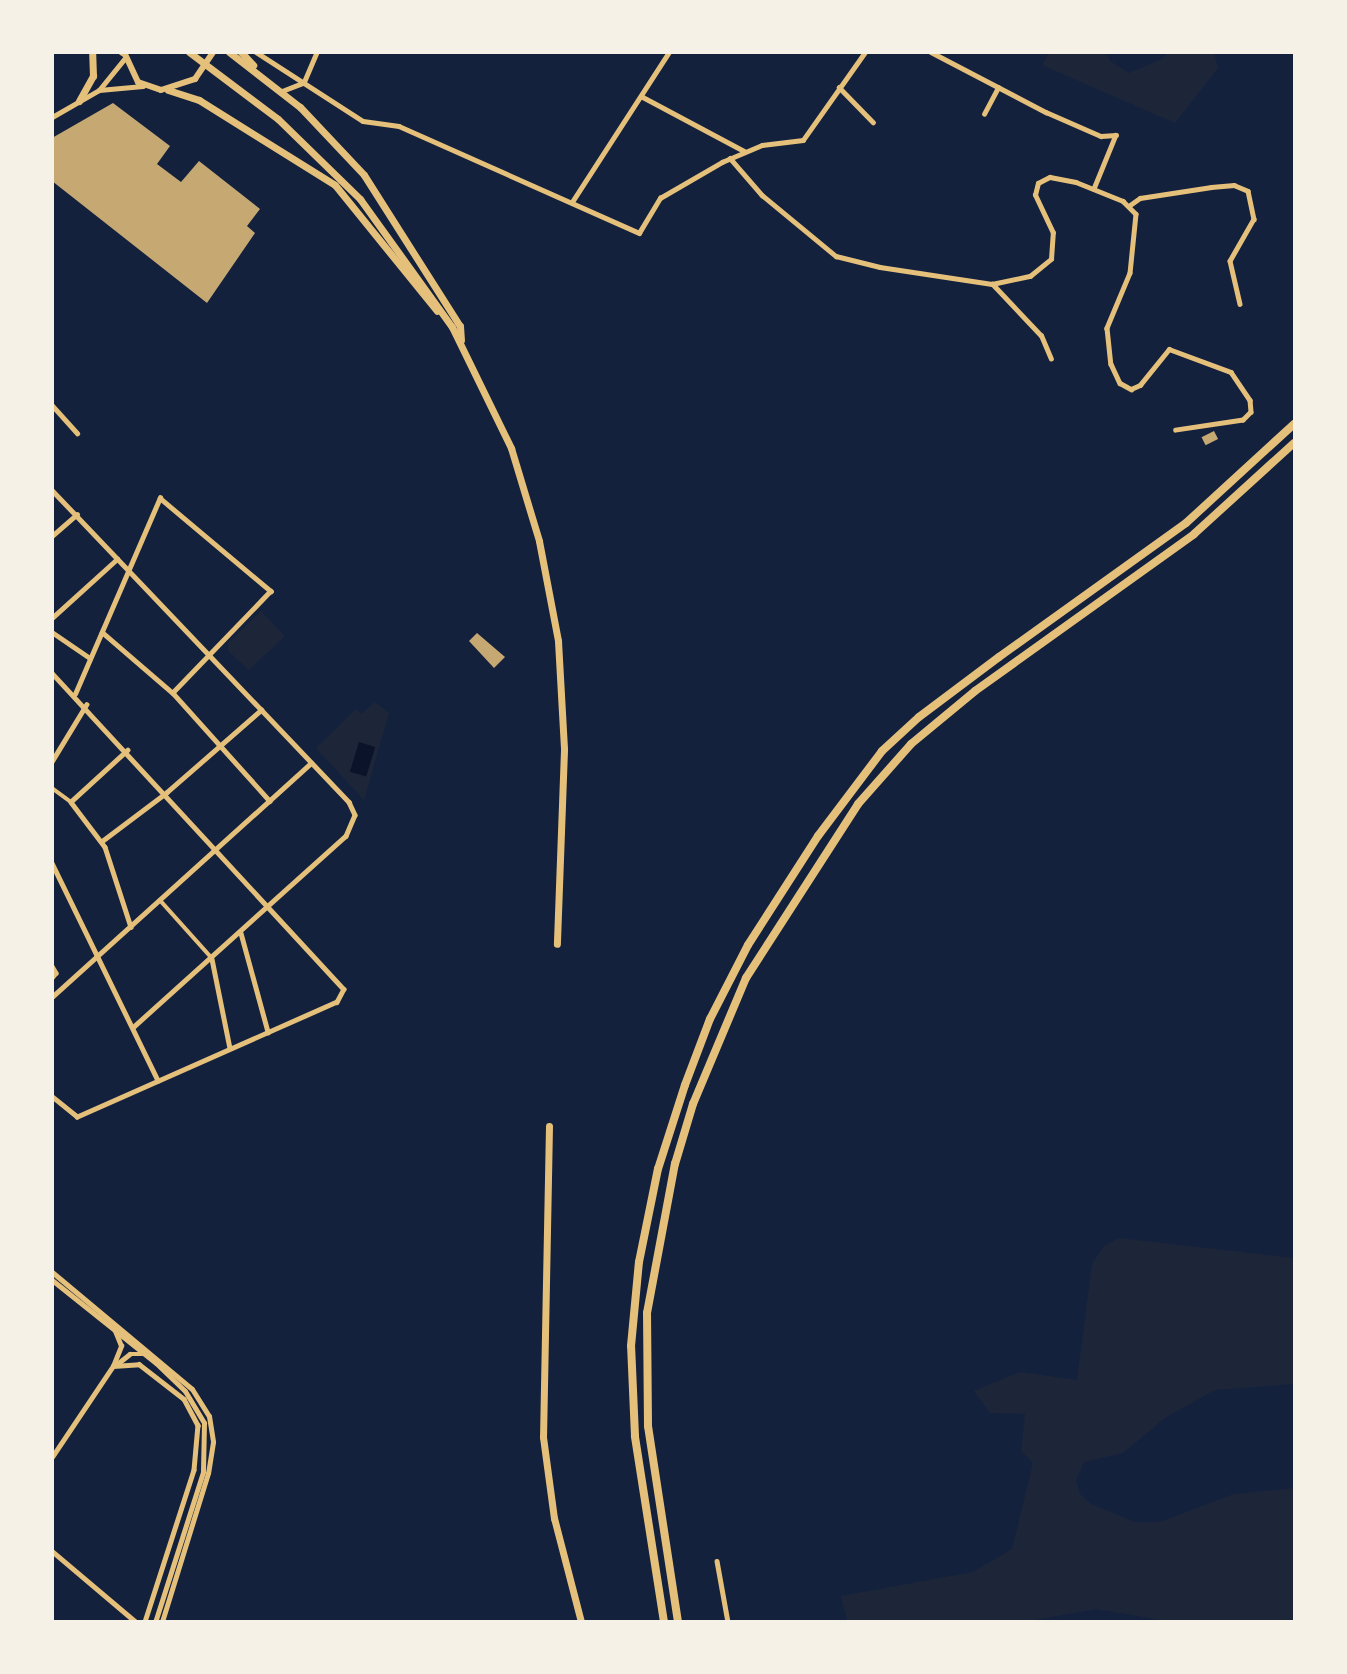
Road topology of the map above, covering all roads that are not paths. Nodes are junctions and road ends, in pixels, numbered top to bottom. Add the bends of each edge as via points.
1 (92, 52) edge
2 (189, 52) edge
3 (213, 52) edge
4 (229, 52) edge
5 (241, 52) edge
6 (256, 52) edge
7 (317, 52) edge
8 (668, 52) edge
9 (866, 52) edge
10 (931, 52) edge
11 (124, 54) edge
12 (271, 82) junction
13 (304, 82) junction
14 (143, 86) junction
15 (839, 87) junction
16 (998, 88) junction
17 (99, 90) junction
18 (168, 90) junction
19 (282, 91) junction
20 (640, 95) junction
21 (79, 101) junction
22 (984, 114) dead end
23 (52, 117) edge
24 (873, 122) dead end
25 (744, 151) junction
26 (730, 158) junction
27 (1094, 189) junction
28 (572, 202) junction
29 (1130, 205) junction
30 (992, 284) junction
31 (1240, 304) dead end
32 (452, 327) junction
33 (462, 344) junction
34 (1051, 359) dead end
35 (52, 405) edge
36 (1294, 424) edge
37 (1176, 430) dead end
38 (77, 433) dead end
39 (1294, 443) edge
40 (52, 490) edge
41 (77, 514) junction
42 (52, 536) edge
43 (117, 559) junction
44 (129, 571) junction
45 (52, 618) edge
46 (52, 632) edge
47 (102, 632) junction
48 (209, 654) junction
49 (90, 658) junction
50 (52, 673) edge
51 (173, 693) junction
52 (75, 694) junction
53 (86, 705) junction
54 (261, 710) junction
55 (221, 746) junction
56 (128, 750) junction
57 (52, 761) edge
58 (311, 763) junction
59 (52, 788) edge
60 (167, 792) junction
61 (270, 801) junction
62 (71, 802) junction
63 (102, 841) junction
64 (217, 849) junction
65 (52, 863) edge
66 (160, 900) junction
67 (267, 908) junction
68 (131, 927) junction
69 (241, 933) junction
70 (557, 944) dead end
71 (98, 957) junction
72 (212, 958) junction
73 (52, 965) edge
74 (52, 978) edge
75 (52, 988) edge
76 (55, 995) edge
77 (134, 1027) junction
78 (268, 1032) junction
79 (230, 1048) junction
80 (158, 1080) junction
81 (52, 1097) edge
82 (549, 1126) dead end
83 (52, 1272) edge
84 (52, 1280) edge
85 (115, 1331) junction
86 (144, 1354) junction
87 (113, 1366) junction
88 (52, 1457) edge
89 (52, 1551) edge
90 (718, 1561) dead end
91 (136, 1622) edge
92 (145, 1622) edge
93 (155, 1622) edge
94 (162, 1622) edge
95 (581, 1622) edge
96 (664, 1622) edge
97 (678, 1622) edge
98 (728, 1622) edge

1 - 21 highway via 93,76
2 - 32 highway via 307,144 360,199
3 - 18 main road via 195,79
4 - 12 highway
5 - 12 highway
6 - 13 street
7 - 13 street
8 - 20 street
9 - 15 street
10 - 16 street
11 - 14 main road
11 - 17 street
12 - 19 highway
13 - 19 street
13 - 28 street via 363,121 399,126
14 - 17 street
14 - 18 main road
15 - 24 street
15 - 25 street via 803,140
16 - 22 street
16 - 27 street via 1101,136 1116,135
17 - 21 street
18 - 32 highway via 199,100 335,185
19 - 33 highway via 342,148 379,194 460,326
20 - 25 street
20 - 28 street
21 - 23 street
25 - 26 street
26 - 28 street via 660,198 639,233
26 - 30 street via 762,195 835,256
27 - 29 street
27 - 30 street via 1065,178 1042,179 1035,195 1051,228 1054,254 1037,273
29 - 31 street via 1140,198 1211,187 1234,185 1248,191 1254,219 1230,261
29 - 37 street via 1137,225 1129,273 1107,328 1117,379 1123,386 1136,387 1168,349 1231,372 1252,405 1243,420
30 - 34 street via 1041,336
32 - 33 highway
33 - 70 highway via 511,448 528,500 558,640 564,750
35 - 38 street
36 - 96 highway via 1186,523 972,677 882,751 818,836 748,945 710,1019 685,1085 658,1169 639,1262 631,1346 635,1436
39 - 97 highway via 1238,498 1177,548 975,691 911,744 843,824 746,978 698,1092 675,1164 647,1313 648,1426
40 - 41 street
41 - 42 street
41 - 43 street
43 - 44 street
43 - 45 street
44 - 47 street
44 - 48 street
44 - 48 street via 160,498 271,591
46 - 49 street
47 - 49 street
47 - 51 street
48 - 51 street
48 - 54 street
49 - 52 street
50 - 52 street
51 - 55 street
52 - 53 street
53 - 56 street
53 - 57 street
54 - 55 street
54 - 58 street
55 - 60 street
55 - 61 street
56 - 60 street
56 - 62 street
58 - 61 street
58 - 67 street via 351,805 355,819 345,836
59 - 62 street
60 - 63 street
60 - 64 street
61 - 64 street
62 - 63 street
63 - 68 street
64 - 66 street
64 - 67 street
65 - 71 street
66 - 68 street
66 - 72 street
67 - 69 street
67 - 78 street via 344,989 337,1002
68 - 71 street
69 - 72 street
69 - 78 street
71 - 76 street
71 - 77 street
72 - 77 street
72 - 79 street
73 - 74 street via 56,973
75 - 76 street
77 - 80 street
78 - 79 street
79 - 80 street
80 - 81 street via 71,1116
82 - 95 highway via 543,1437 554,1518
83 - 94 street via 176,1374 202,1401 209,1416 213,1442 208,1474
84 - 85 street
85 - 86 street
85 - 87 street via 121,1346
86 - 87 street via 130,1354
86 - 93 street via 196,1406 207,1442 203,1472
87 - 88 street
87 - 92 street via 139,1364 184,1399 198,1425 194,1470
89 - 91 street
90 - 98 street

